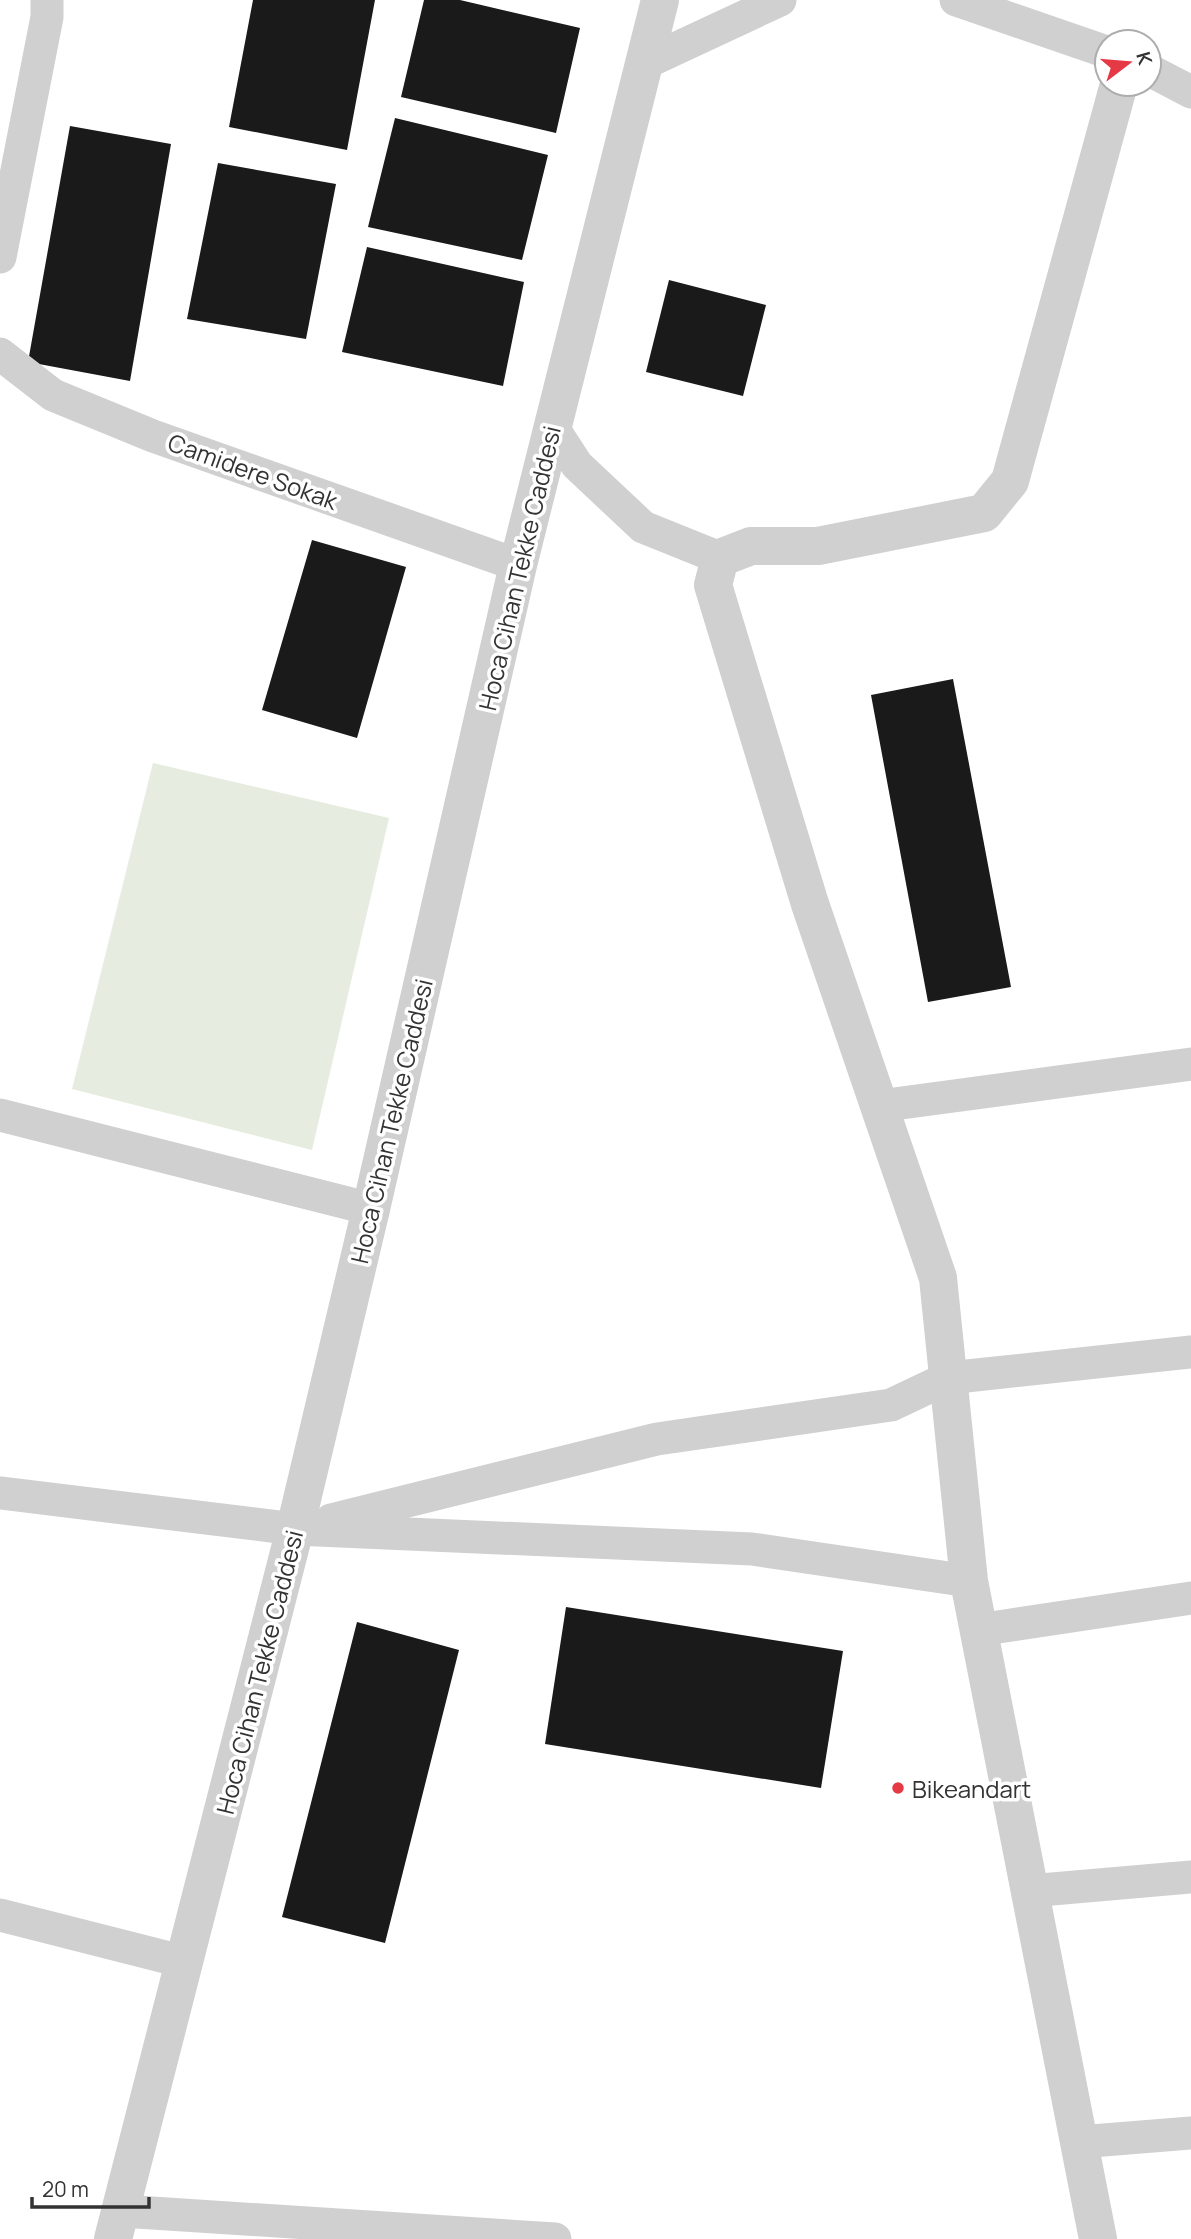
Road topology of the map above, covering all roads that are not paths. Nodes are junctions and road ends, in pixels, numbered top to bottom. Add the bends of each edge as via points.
1 (47, 0) edge
2 (660, 0) edge
3 (780, 0) edge
4 (956, 0) edge
5 (1093, 47) edge
6 (645, 63) junction
7 (1163, 78) edge
8 (1191, 92) edge
9 (1115, 98) edge
10 (0, 257) edge
11 (0, 354) edge
12 (553, 428) junction
13 (720, 558) junction
14 (518, 565) junction
15 (1191, 1064) edge
16 (879, 1106) junction
17 (0, 1115) edge
18 (371, 1209) junction
19 (1191, 1352) edge
20 (948, 1378) junction
21 (0, 1493) edge
22 (295, 1529) junction
23 (969, 1581) junction
24 (1191, 1598) edge
25 (978, 1630) junction
26 (1191, 1877) edge
27 (1029, 1891) junction
28 (0, 1915) edge
29 (185, 1962) junction
30 (1191, 2133) edge
31 (1079, 2142) junction
32 (117, 2225) edge
33 (555, 2239) edge
34 (1098, 2239) edge

1 - 10 street
2 - 6 street, Hoca Cihan Tekke Caddesi
3 - 6 street
4 - 5 street
6 - 12 street, Hoca Cihan Tekke Caddesi
7 - 8 street
9 - 13 street via 1010,481 984,513 818,546 751,547
11 - 14 street, Camidere Sokak via 53,395 153,436
12 - 13 street via 577,465 643,527
12 - 14 street, Hoca Cihan Tekke Caddesi
13 - 16 street via 713,585 810,904
14 - 18 street, Hoca Cihan Tekke Caddesi
15 - 16 street
16 - 20 street via 938,1278
17 - 18 street
18 - 22 street, Hoca Cihan Tekke Caddesi
19 - 20 street
20 - 22 street via 891,1405 657,1439
20 - 23 street
21 - 22 street
22 - 23 street via 752,1549
22 - 29 street, Hoca Cihan Tekke Caddesi
23 - 25 street
24 - 25 street
25 - 27 street
26 - 27 street
27 - 31 street
28 - 29 street
29 - 32 street, Hoca Cihan Tekke Caddesi
30 - 31 street
31 - 34 street
32 - 33 street

